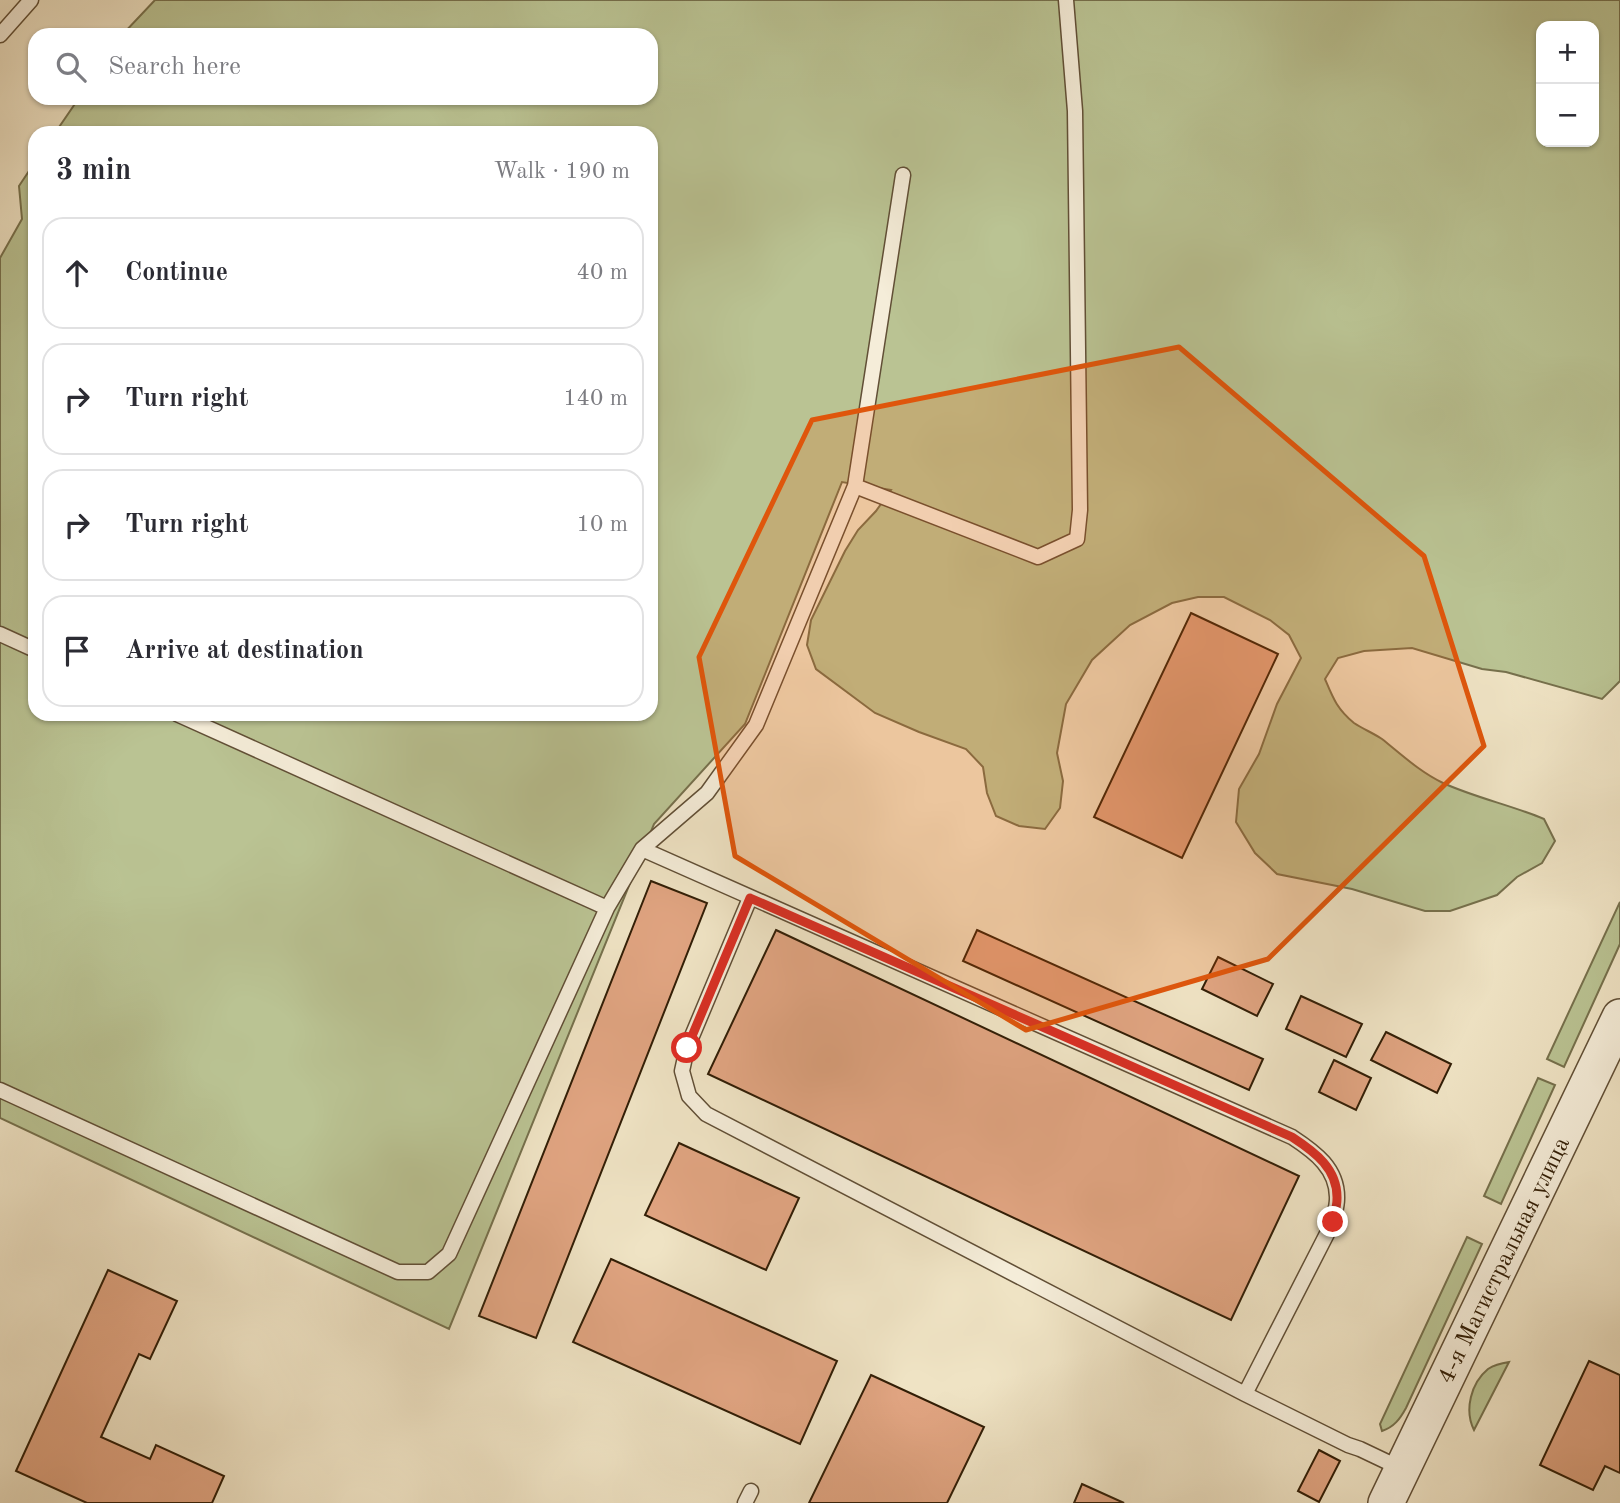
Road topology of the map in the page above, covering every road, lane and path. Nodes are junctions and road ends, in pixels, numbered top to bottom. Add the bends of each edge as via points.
1 (31, 0) edge
2 (1066, 0) edge
3 (0, 35) edge
4 (903, 175) dead end
5 (855, 486) junction
6 (0, 634) edge
7 (28, 647) edge
8 (193, 721) edge
9 (642, 849) junction
10 (750, 898) junction
11 (607, 908) junction
12 (1620, 1017) edge
13 (0, 1090) edge
14 (1245, 1394) junction
15 (1403, 1470) junction
16 (1386, 1503) edge

1 - 3 lane
2 - 5 lane via 1075,111 1077,539 1038,557
4 - 5 lane
5 - 9 lane via 756,725 707,793
6 - 7 lane
8 - 11 lane
9 - 10 lane
9 - 11 lane
10 - 14 lane via 687,1048 682,1071 689,1096 706,1114
10 - 14 lane via 1292,1137 1316,1153 1332,1174 1338,1198 1333,1222
11 - 13 lane via 449,1254 428,1272 398,1272
12 - 15 street, 4-я Магистральная улица
14 - 15 lane
15 - 16 street, 4-я Магистральная улица

